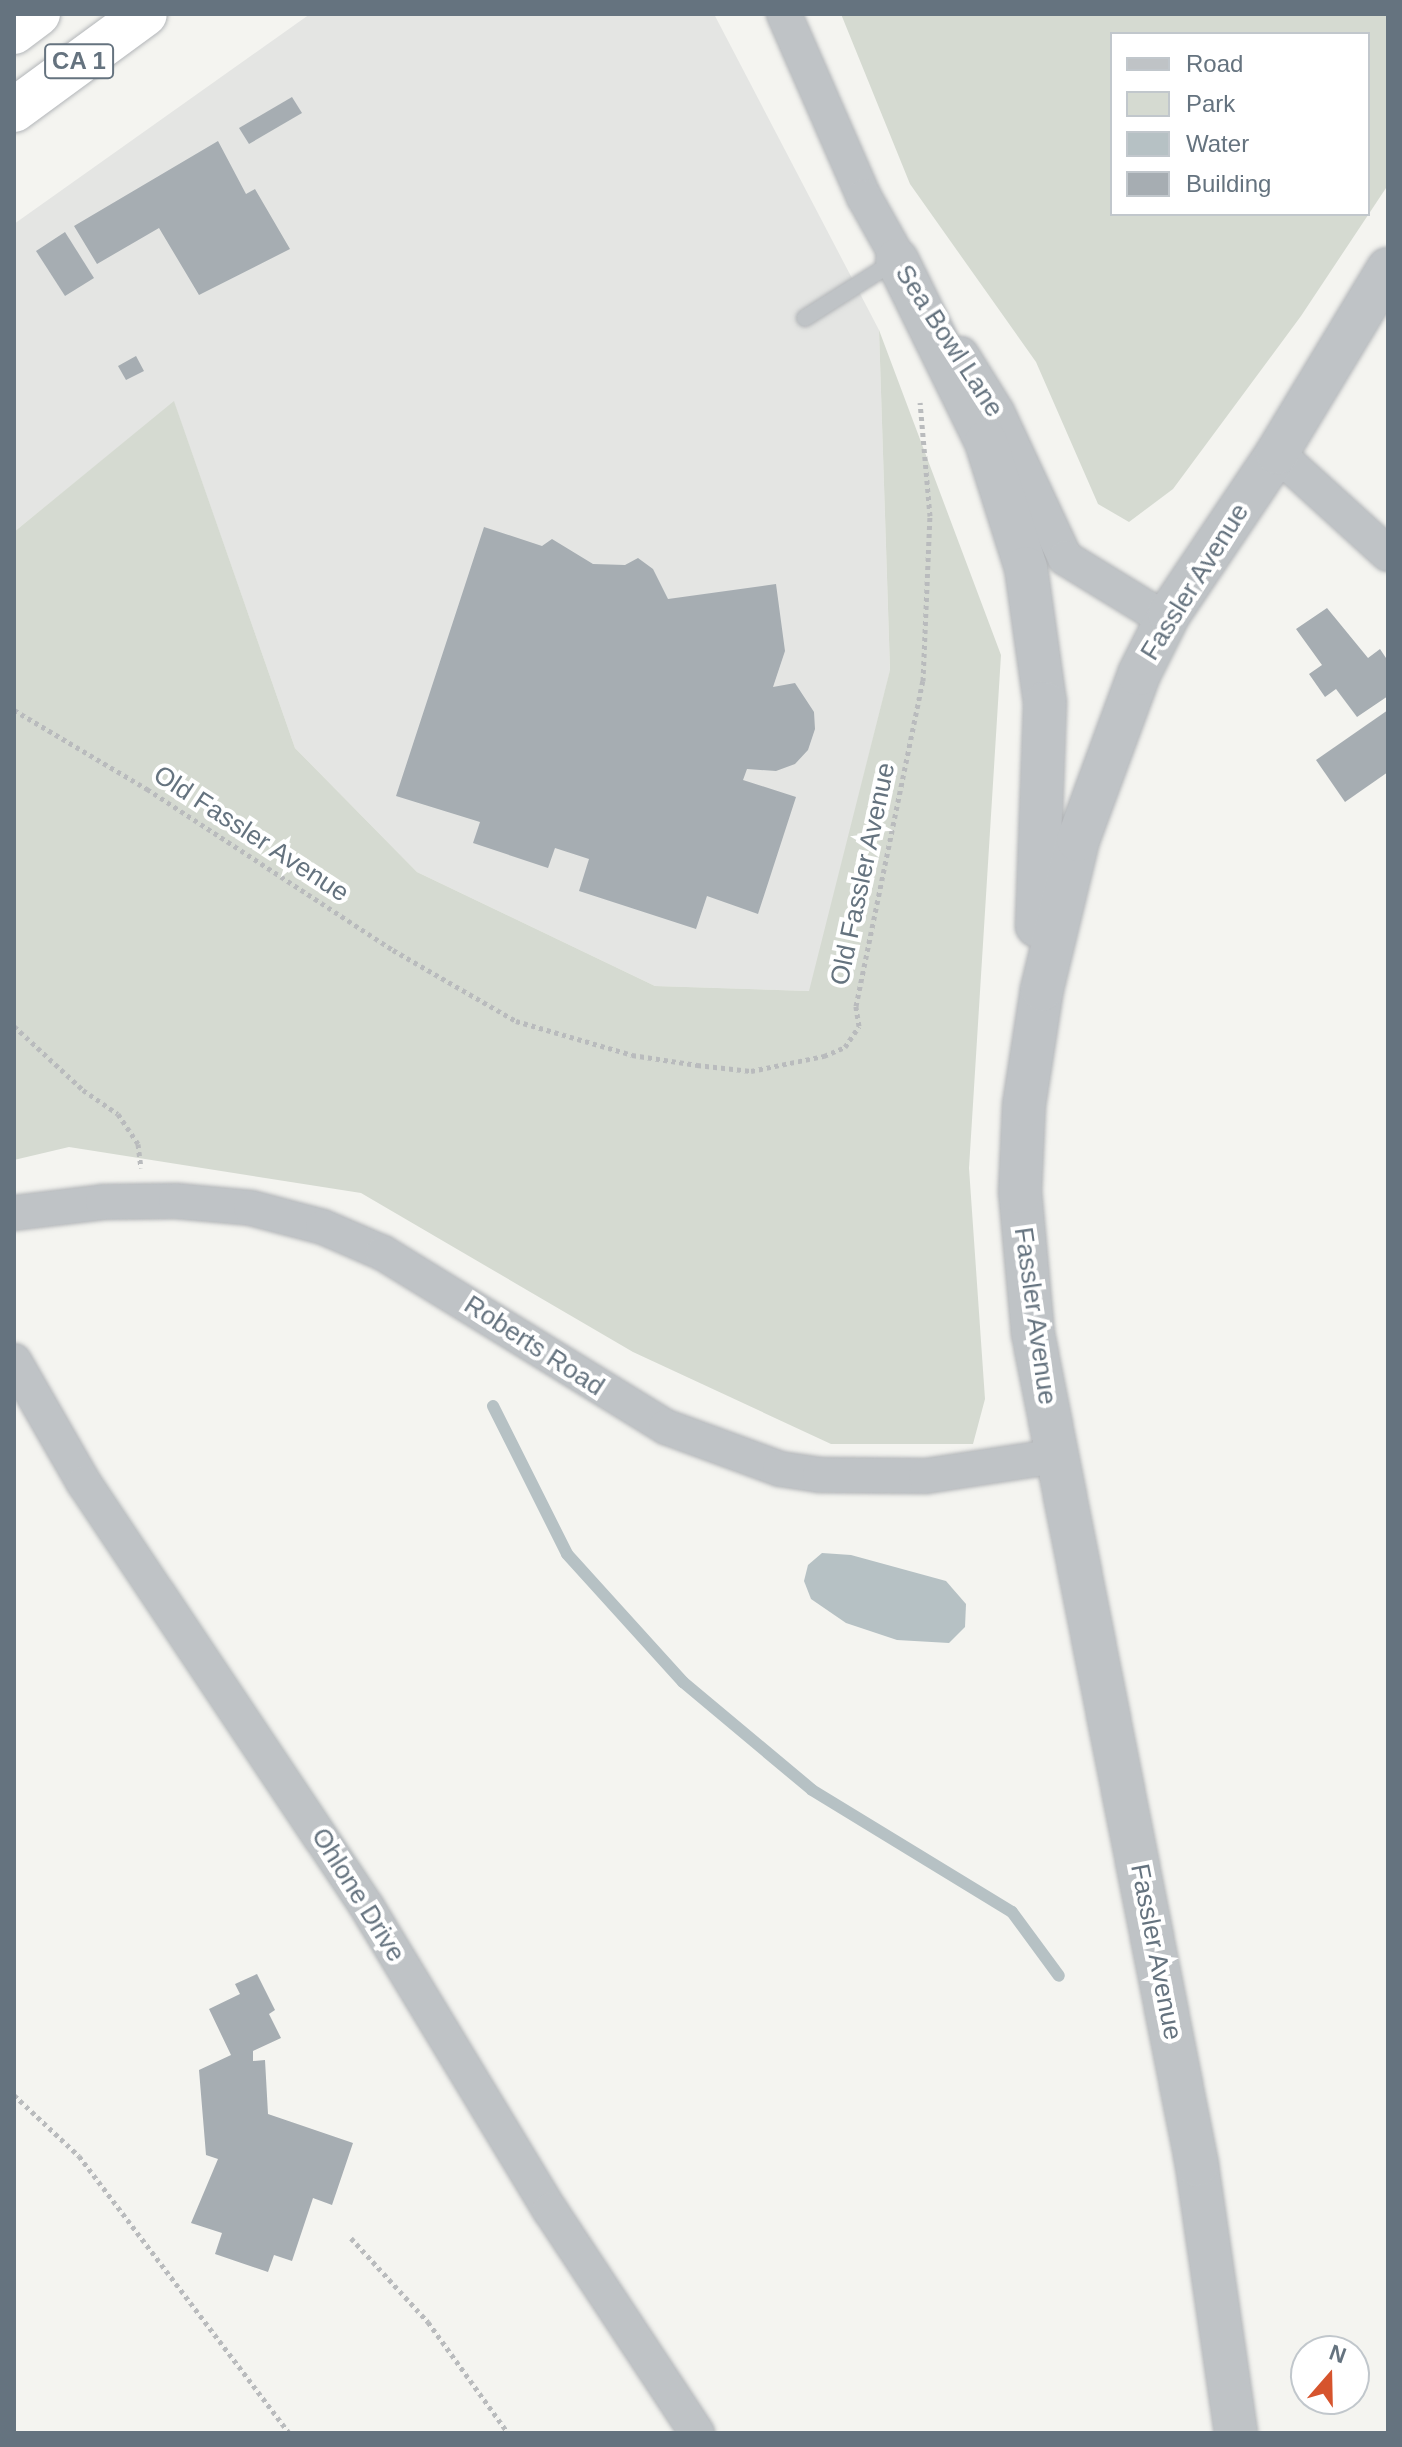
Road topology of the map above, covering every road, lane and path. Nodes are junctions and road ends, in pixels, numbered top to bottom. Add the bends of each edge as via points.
1 (38, 14) edge
2 (145, 14) edge
3 (784, 14) edge
4 (14, 32) edge
5 (14, 110) edge
6 (897, 260) junction
7 (1388, 269) edge
8 (805, 318) dead end
9 (919, 394) dead end
10 (1277, 453) junction
11 (1388, 554) edge
12 (1166, 620) junction
13 (14, 710) edge
14 (14, 1026) edge
15 (1029, 1062) junction
16 (145, 1201) junction
17 (14, 1213) edge
18 (14, 1361) edge
19 (1056, 1456) junction
20 (14, 2095) edge
21 (351, 2238) dead end
22 (289, 2433) edge
23 (508, 2433) edge
24 (697, 2433) edge
25 (1236, 2433) edge

1 - 4 highway, CA 1
2 - 5 highway, CA 1
3 - 6 street, Sea Bowl Lane
6 - 8 lane
6 - 12 street, Sea Bowl Lane via 997,412 1065,558
6 - 15 street via 998,474 1039,634 1045,775
7 - 10 street, Fassler Avenue
9 - 13 path, Old Fassler Avenue via 930,516 923,681 856,1006 859,1026 845,1047 824,1056 751,1071 697,1065 632,1055 516,1021 393,950 147,789
10 - 11 street
10 - 12 street, Fassler Avenue
12 - 15 street, Fassler Avenue via 1122,713 1090,799
14 - 16 path via 83,1090 118,1114 138,1144
15 - 19 street, Fassler Avenue via 1021,1143 1022,1236
16 - 17 street, Roberts Road
16 - 19 street, Roberts Road via 251,1208 359,1242 492,1318 625,1405 744,1460 820,1475 892,1477
18 - 24 street, Ohlone Drive via 84,1483 367,1907 550,2210
19 - 25 street, Fassler Avenue via 1197,2165
20 - 22 path via 79,2156
21 - 23 path via 428,2322

